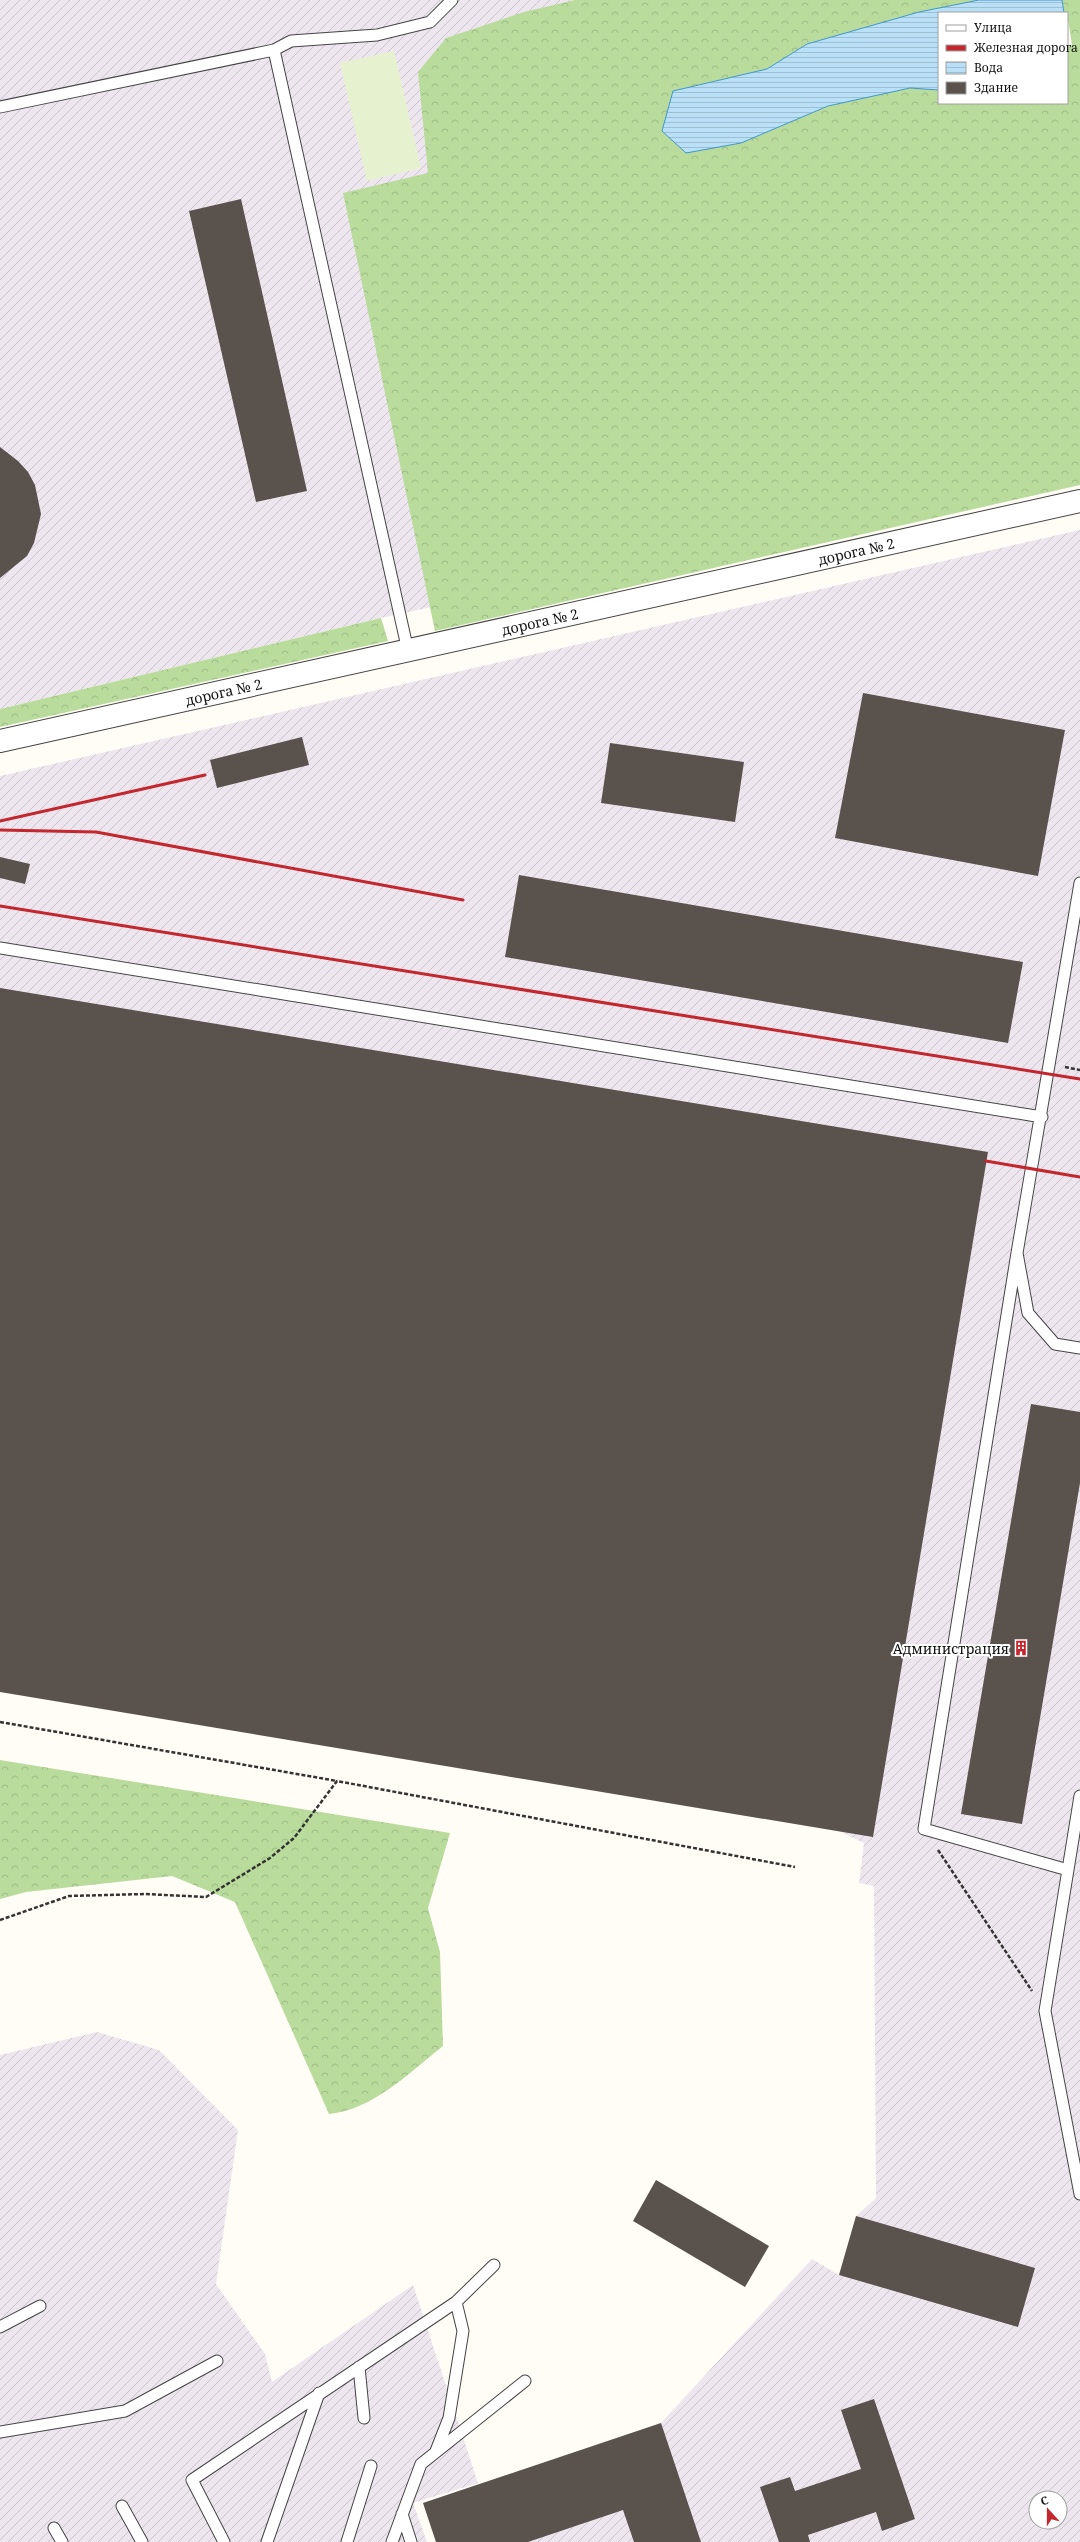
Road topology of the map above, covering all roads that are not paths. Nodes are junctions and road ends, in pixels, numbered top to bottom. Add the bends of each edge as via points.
1 (452, 0) edge
2 (274, 50) junction
3 (0, 107) edge
4 (1080, 501) edge
5 (408, 651) junction
6 (0, 741) edge
7 (1080, 883) edge
8 (0, 948) edge
9 (1042, 1117) junction
10 (1018, 1253) junction
11 (1080, 1348) edge
12 (1080, 1796) edge
13 (1068, 1870) junction
14 (1080, 2194) edge
15 (494, 2265) dead end
16 (456, 2302) junction
17 (40, 2306) dead end
18 (0, 2327) edge
19 (217, 2361) dead end
20 (359, 2366) junction
21 (524, 2381) dead end
22 (319, 2394) junction
23 (364, 2418) dead end
24 (0, 2432) edge
25 (436, 2452) junction
26 (371, 2466) dead end
27 (122, 2506) dead end
28 (402, 2514) junction
29 (54, 2528) dead end
30 (62, 2542) edge
31 (142, 2542) edge
32 (224, 2542) edge
33 (267, 2542) edge
34 (347, 2542) edge
35 (392, 2542) edge
36 (411, 2542) edge

1 - 2 lane via 430,22 377,35 291,41
2 - 3 lane
2 - 5 lane
4 - 5 street, дорога № 2
5 - 6 street, дорога № 2
7 - 9 lane
8 - 9 lane
9 - 10 lane
10 - 11 lane via 1028,1313 1055,1344
10 - 13 lane via 924,1829
12 - 13 lane
13 - 14 lane via 1046,2011
15 - 16 lane
16 - 20 lane
16 - 25 lane via 463,2331 449,2418
17 - 18 lane
19 - 24 lane via 125,2411
20 - 22 lane
20 - 23 lane
21 - 25 lane
22 - 32 lane via 192,2480
22 - 33 lane
25 - 28 lane via 421,2464
26 - 34 lane
27 - 31 lane
28 - 35 lane
28 - 36 lane
29 - 30 lane

